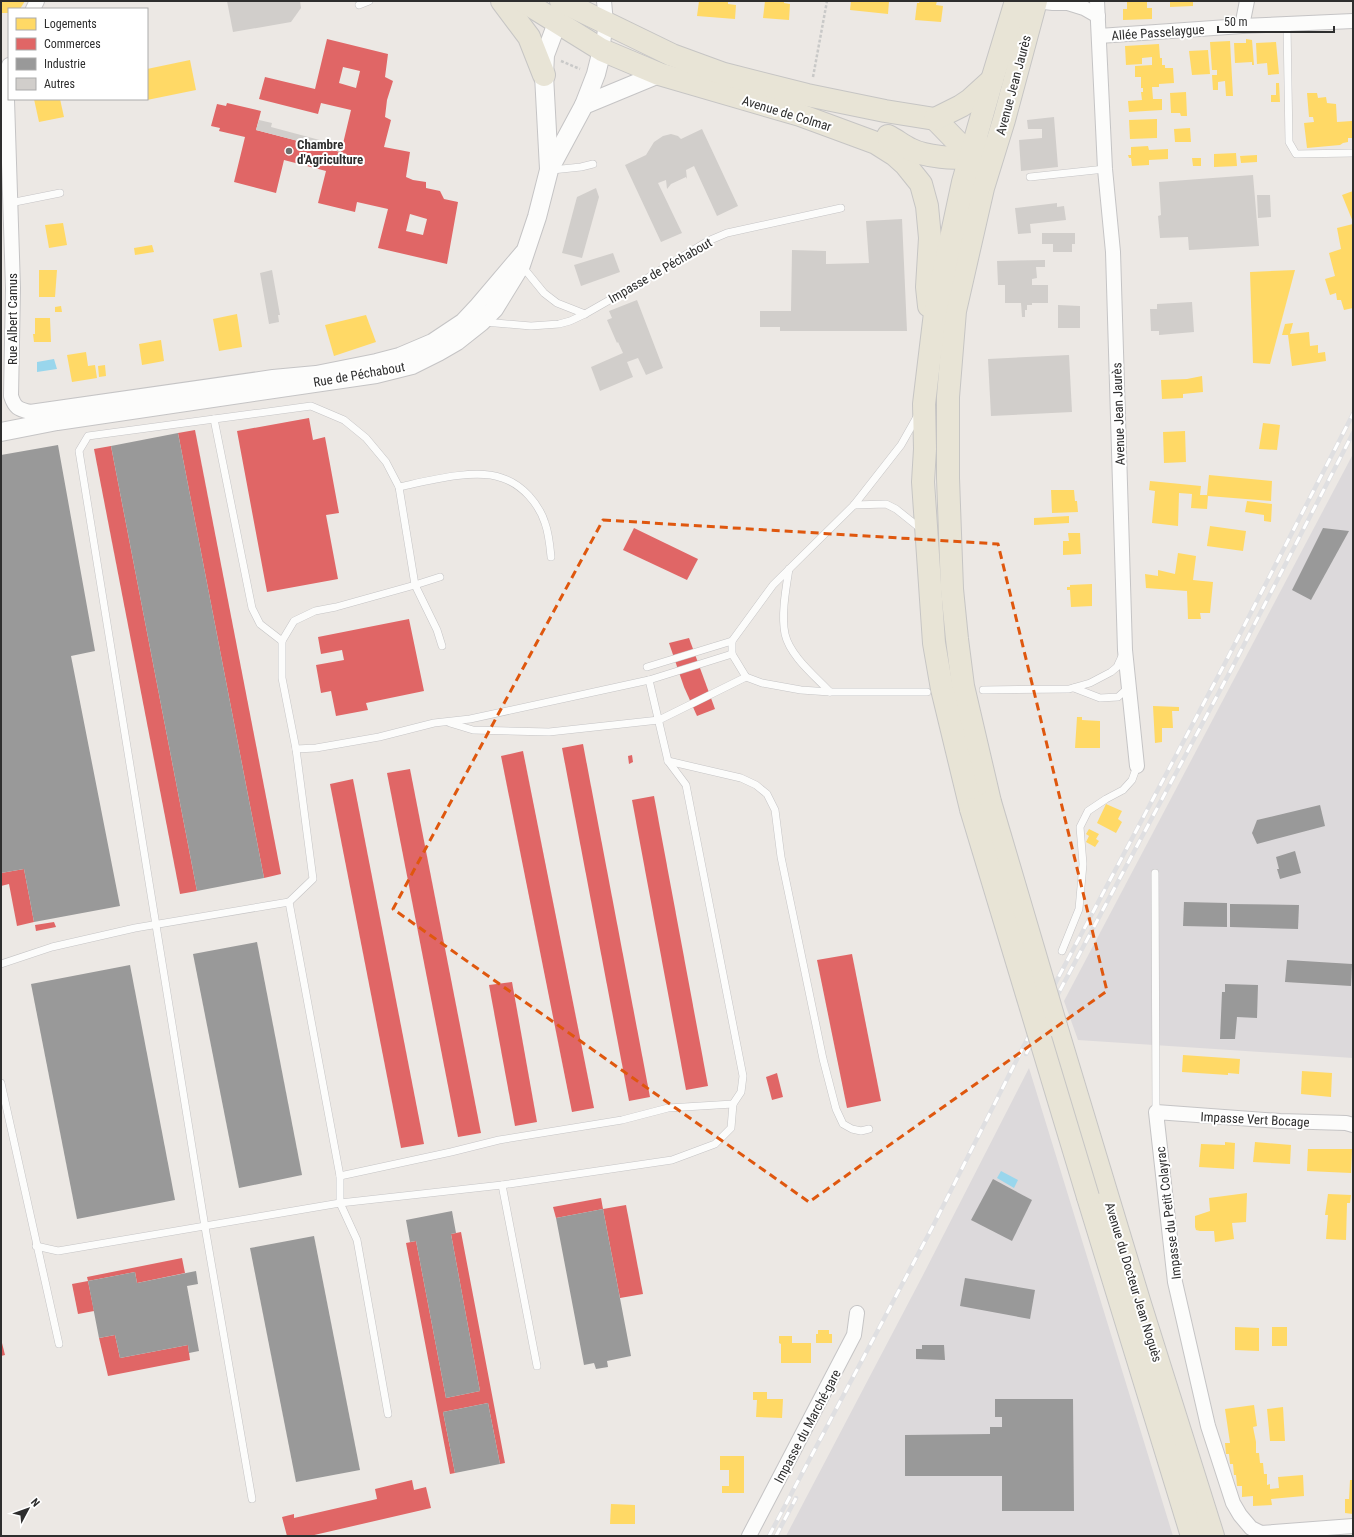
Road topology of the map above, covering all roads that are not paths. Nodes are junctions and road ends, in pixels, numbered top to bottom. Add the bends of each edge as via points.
1 (369, 1) edge
2 (502, 1) edge
3 (523, 1) edge
4 (604, 1) edge
5 (1036, 1) edge
6 (1097, 1) edge
7 (1247, 1) edge
8 (565, 2) edge
9 (359, 5) dead end
10 (1015, 5) edge
11 (1098, 16) junction
12 (1353, 21) edge
13 (606, 23) junction
14 (557, 24) junction
15 (1287, 25) junction
16 (1242, 26) junction
17 (1099, 36) junction
18 (602, 50) junction
19 (8, 70) edge
20 (659, 74) junction
21 (544, 75) junction
22 (992, 80) junction
23 (584, 105) junction
24 (800, 115) junction
25 (935, 119) junction
26 (999, 138) junction
27 (1353, 153) edge
28 (971, 156) junction
29 (593, 164) dead end
30 (1105, 169) junction
31 (549, 170) junction
32 (1030, 177) dead end
33 (986, 179) junction
34 (60, 193) dead end
35 (5, 204) edge
36 (841, 208) dead end
37 (528, 245) junction
38 (521, 265) junction
39 (935, 313) junction
40 (585, 314) junction
41 (481, 322) junction
42 (924, 404) junction
43 (214, 419) junction
44 (1, 432) edge
45 (399, 487) junction
46 (854, 505) junction
47 (926, 532) junction
48 (551, 557) dead end
49 (790, 569) junction
50 (440, 577) dead end
51 (415, 585) junction
52 (282, 641) junction
53 (732, 641) junction
54 (442, 646) dead end
55 (1125, 650) junction
56 (732, 654) junction
57 (647, 667) dead end
58 (746, 677) junction
59 (649, 680) junction
60 (1129, 687) junction
61 (1074, 688) junction
62 (983, 690) dead end
63 (830, 692) junction
64 (927, 692) dead end
65 (659, 720) junction
66 (448, 722) junction
67 (296, 749) junction
68 (668, 761) junction
69 (1137, 766) joint
70 (980, 805) junction
71 (1155, 873) dead end
72 (289, 902) junction
73 (156, 925) junction
74 (1062, 951) dead end
75 (1, 964) edge
76 (1, 1083) edge
77 (733, 1104) junction
78 (1156, 1112) junction
79 (1353, 1125) edge
80 (869, 1129) dead end
81 (340, 1176) junction
82 (502, 1185) junction
83 (340, 1202) junction
84 (205, 1227) junction
85 (36, 1246) junction
86 (1132, 1307) junction
87 (857, 1313) dead end
88 (59, 1344) dead end
89 (537, 1366) dead end
90 (388, 1414) dead end
91 (252, 1499) dead end
92 (1353, 1526) edge
93 (1260, 1534) edge
94 (749, 1536) edge
95 (1192, 1536) edge
96 (1213, 1536) edge

1 - 9 lane
2 - 21 main road via 529,38
3 - 14 main road, Avenue de Colmar
4 - 13 street
5 - 10 street
5 - 11 street via 1068,3
5 - 26 main road, Avenue Jean Jaurès
6 - 11 street, Avenue Jean Jaurès
7 - 16 street
8 - 13 main road, Avenue de Colmar
8 - 14 street
10 - 22 main road
11 - 17 street, Avenue Jean Jaurès
12 - 15 street, Allée Passelaygue
13 - 18 street
13 - 25 main road, Avenue de Colmar via 672,55 724,74 807,95
14 - 18 main road, Avenue de Colmar
14 - 21 street via 545,55
15 - 16 street, Allée Passelaygue
15 - 27 lane via 1289,142 1296,154
16 - 17 street, Allée Passelaygue
17 - 30 street, Avenue Jean Jaurès
18 - 20 main road, Avenue de Colmar
18 - 23 street, Rue de Péchabout
19 - 35 street, Rue Albert Camus
20 - 23 street
20 - 24 main road, Avenue de Colmar
21 - 31 street
22 - 25 main road via 970,100
22 - 28 main road
23 - 31 street, Rue de Péchabout
24 - 28 main road via 833,120 882,134 920,154 944,158
24 - 39 main road, Avenue de Colmar via 876,143 895,155 921,184 928,213 930,238 926,287 930,307
25 - 28 main road
26 - 28 main road
26 - 33 main road, Avenue Jean Jaurès
28 - 33 main road
28 - 39 main road
29 - 31 lane
30 - 32 lane
30 - 55 street, Avenue Jean Jaurès via 1113,252
31 - 37 street, Rue de Péchabout
33 - 70 main road, Avenue Jean Jaurès via 955,311 948,397 952,589
34 - 35 lane
35 - 37 street, Rue Albert Camus via 13,288 11,396 14,405 30,412 316,372 398,355 432,341 462,321
36 - 40 lane, Impasse de Péchabout via 714,238
37 - 38 street, Rue de Péchabout
38 - 40 lane via 544,294 557,303
38 - 41 street, Rue de Péchabout via 494,308
39 - 42 main road
40 - 41 lane, Impasse de Péchabout via 559,324 531,326
41 - 44 street, Rue de Péchabout via 457,341 412,365 376,374 57,421
42 - 46 lane via 901,445
42 - 47 main road via 925,449 922,482
43 - 45 lane via 311,406 344,420 366,438 386,462
43 - 52 lane via 252,608 260,624
43 - 73 lane via 88,436 79,451
45 - 48 lane via 464,475 502,477 526,493 537,506 545,522
45 - 51 lane
46 - 47 lane via 886,504
46 - 49 lane
47 - 70 main road via 934,643 942,689
49 - 53 lane via 773,585
49 - 63 lane via 784,600 785,634 794,653
50 - 51 lane
51 - 52 lane via 315,611 294,622
51 - 54 lane
52 - 67 lane via 282,678
53 - 56 lane
53 - 57 lane
55 - 60 street, Avenue Jean Jaurès
55 - 61 lane via 1117,667 1111,672
56 - 58 lane
56 - 59 lane
58 - 63 lane via 762,683 801,690
58 - 65 lane
59 - 65 lane
59 - 66 lane
60 - 61 lane via 1118,697 1100,698
60 - 69 street, Avenue Jean Jaurès
61 - 62 lane
63 - 64 lane
65 - 66 lane via 549,732 473,730
65 - 68 lane
66 - 67 lane via 434,723 371,739
67 - 72 lane via 313,879
68 - 77 lane via 686,785 742,1076 741,1092
68 - 80 lane via 741,778 756,785 770,799 775,810 781,857 823,1059 836,1109 843,1124 861,1131
69 - 74 lane via 1132,780 1123,790 1088,811 1080,827 1083,864 1079,908
70 - 86 main road, Avenue du Docteur Jean Noguès, bridge via 1056,1026
70 - 86 main road, Avenue du Docteur Jean Noguès, bridge via 1088,1197
71 - 78 lane, Impasse du Petit Colayrac
72 - 73 lane
72 - 81 lane
73 - 75 lane via 52,946
73 - 84 lane
76 - 85 lane
77 - 81 lane via 668,1108 622,1120 499,1140
77 - 82 lane via 731,1128 715,1144 672,1160
78 - 79 street, Impasse Vert Bocage
78 - 93 street, Impasse du Petit Colayrac via 1175,1282 1208,1426 1233,1502 1240,1515
81 - 83 lane
82 - 83 lane
82 - 89 lane
83 - 84 lane
83 - 90 lane via 357,1240
84 - 85 lane via 58,1251
84 - 91 lane
85 - 88 lane
86 - 95 main road, Avenue du Docteur Jean Noguès
86 - 96 main road, Avenue du Docteur Jean Noguès
87 - 94 street, Impasse du Marché-gare via 854,1335
92 - 93 street

